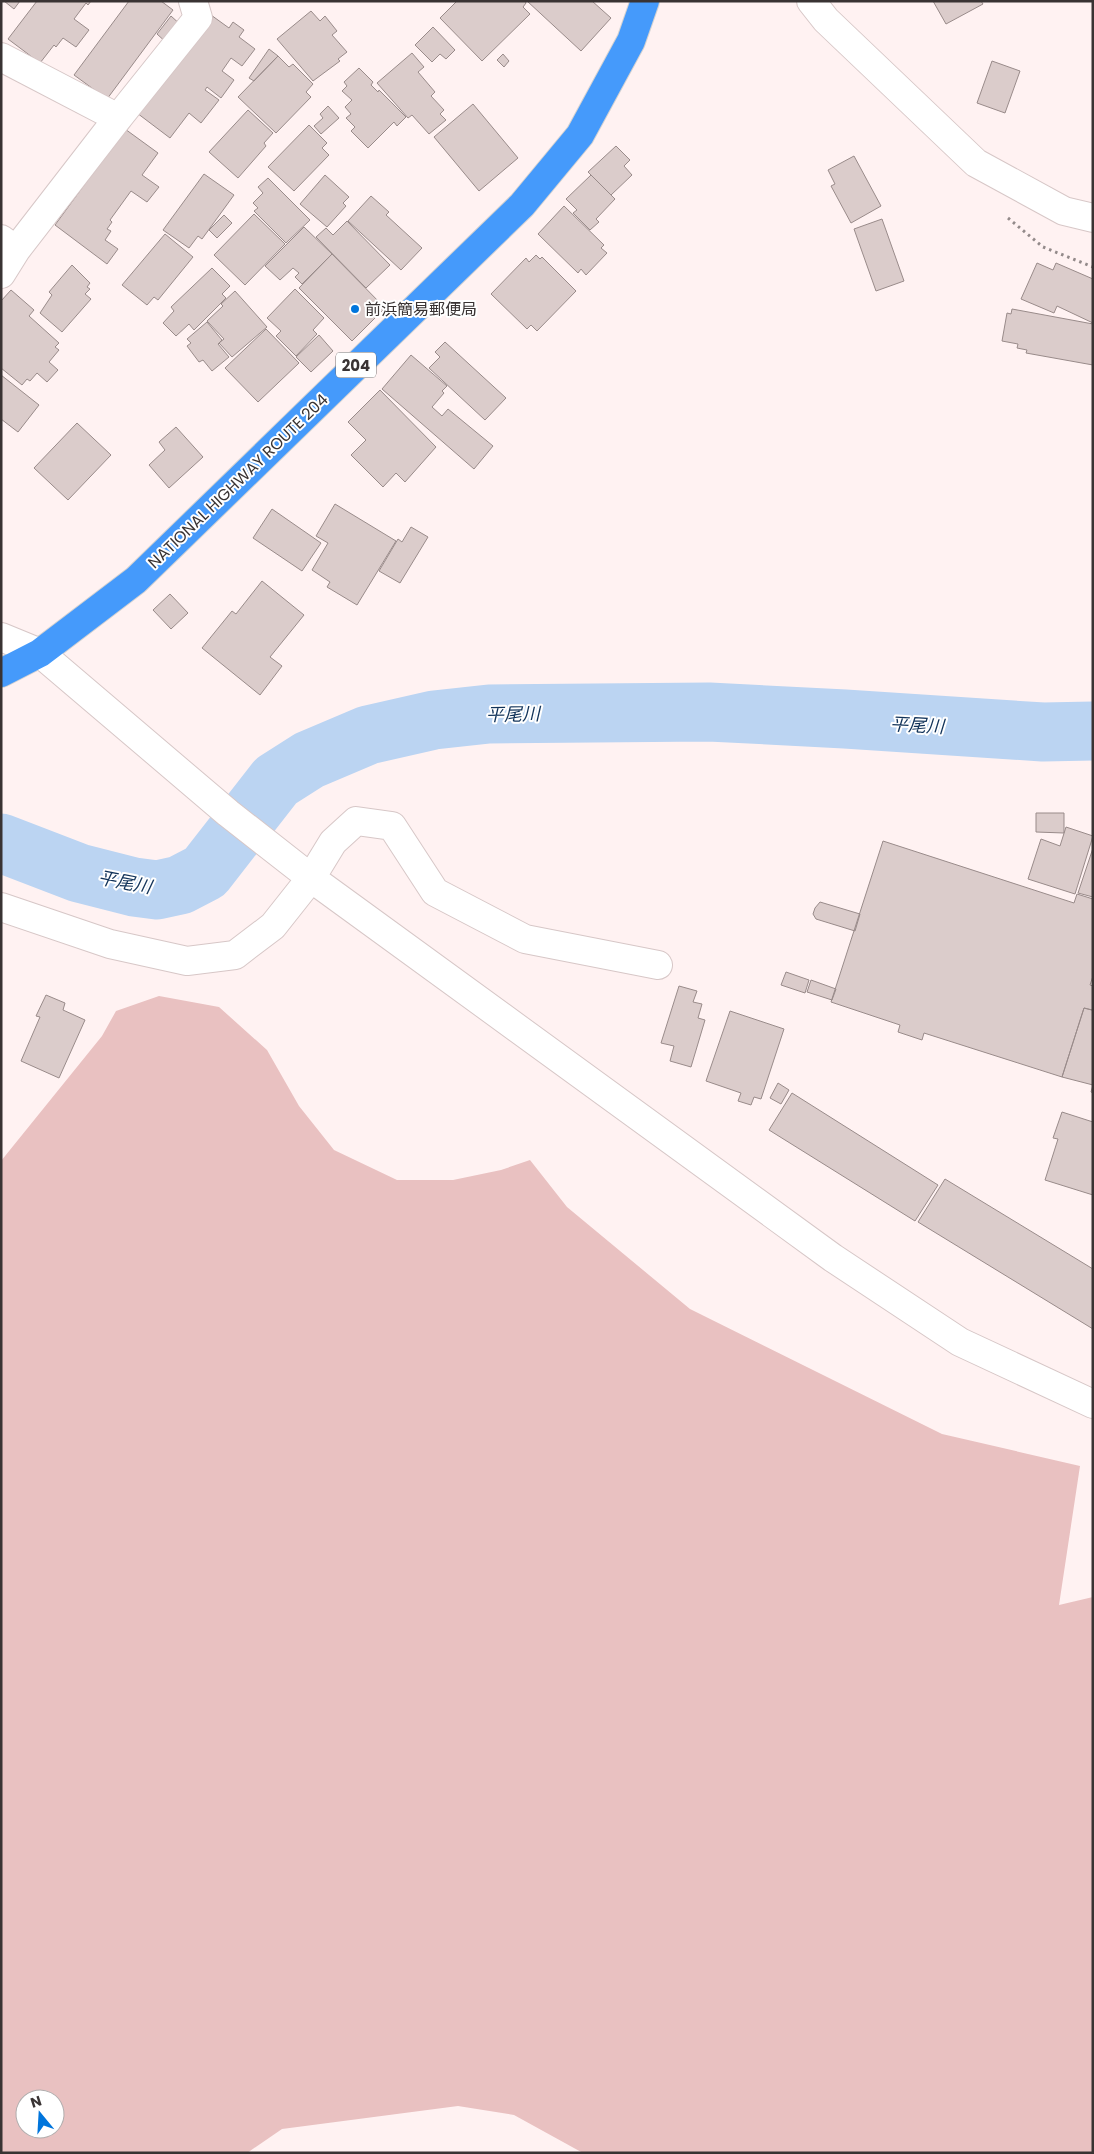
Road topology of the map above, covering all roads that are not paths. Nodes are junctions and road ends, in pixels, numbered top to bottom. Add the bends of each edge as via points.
1 (193, 1) edge
2 (645, 1) edge
3 (811, 1) edge
4 (1, 57) edge
5 (118, 118) junction
6 (1093, 218) edge
7 (9, 244) edge
8 (1, 274) edge
9 (1, 637) edge
10 (40, 653) junction
11 (1, 673) edge
12 (311, 878) junction
13 (1, 907) edge
14 (658, 965) dead end
15 (1093, 1404) edge

1 - 5 street via 198,18
2 - 10 highway, NATIONAL HIGHWAY ROUTE 204 / 204 via 631,42 580,135 522,205 136,580
3 - 6 street via 826,20 976,163 1064,211
4 - 5 street
5 - 7 street
7 - 8 street
9 - 10 street
10 - 11 highway, NATIONAL HIGHWAY ROUTE 204 / 204
10 - 12 street via 228,814
12 - 13 street via 273,926 235,955 187,961 110,944
12 - 14 street via 333,842 356,821 392,826 435,892 526,939
12 - 15 street via 833,1258 960,1342

